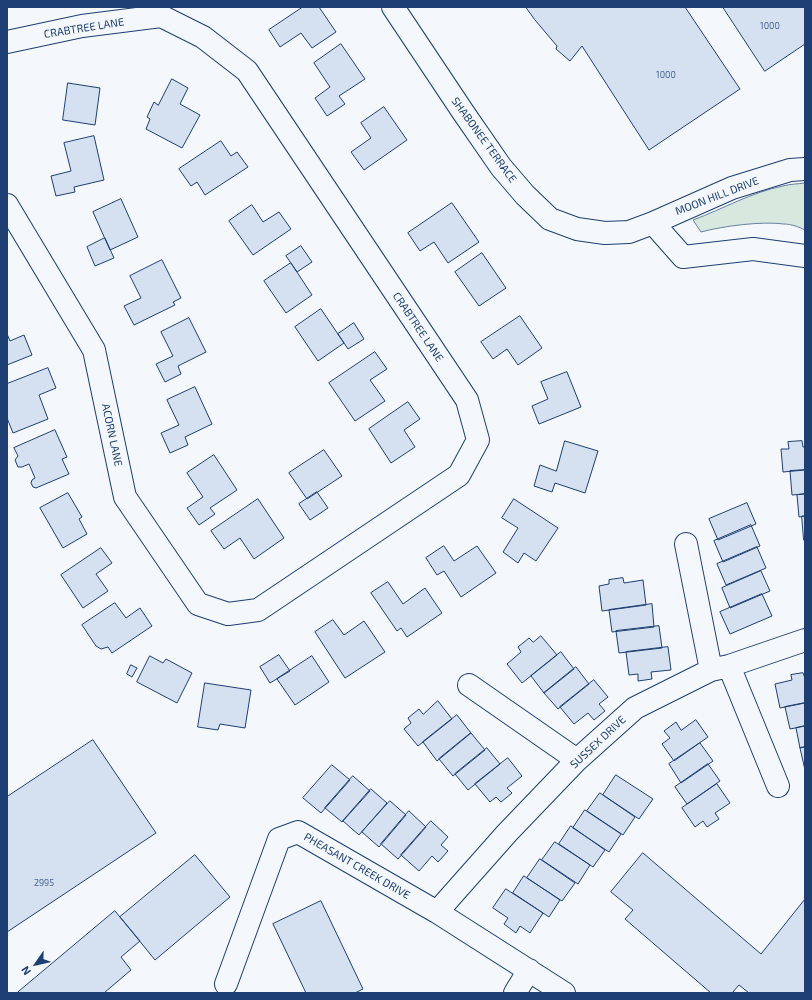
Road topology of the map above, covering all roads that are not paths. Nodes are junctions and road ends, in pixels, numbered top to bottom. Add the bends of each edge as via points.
1 (393, 7) edge
2 (162, 12) edge
3 (7, 42) edge
4 (805, 169) edge
5 (7, 205) edge
6 (653, 223) junction
7 (805, 256) edge
8 (686, 544) dead end
9 (258, 610) joint
10 (805, 640) edge
11 (720, 668) junction
12 (470, 685) dead end
13 (577, 760) junction
14 (778, 786) dead end
15 (437, 912) junction
16 (529, 970) junction
17 (226, 984) dead end
18 (515, 993) edge
19 (564, 993) edge

1 - 6 street, SHABONEE TERRACE via 501,167 550,220 577,229 605,233 629,232
2 - 3 street, CRABTREE LANE
2 - 9 street, CRABTREE LANE via 203,37 247,71 467,400 478,440 459,475
4 - 6 street, MOON HILL DRIVE via 790,170 732,188
5 - 9 street, ACORN LANE via 94,350 125,497 198,604 228,614
6 - 7 street via 683,257 753,249
8 - 11 street
10 - 11 street, SUSSEX DRIVE
11 - 13 street, SUSSEX DRIVE via 635,708
11 - 14 street
12 - 13 street
13 - 15 street, SUSSEX DRIVE via 507,833
15 - 16 street, PHEASANT CREEK DRIVE
15 - 17 street, PHEASANT CREEK DRIVE via 298,832 279,839
16 - 18 street
16 - 19 street, PHEASANT CREEK DRIVE

